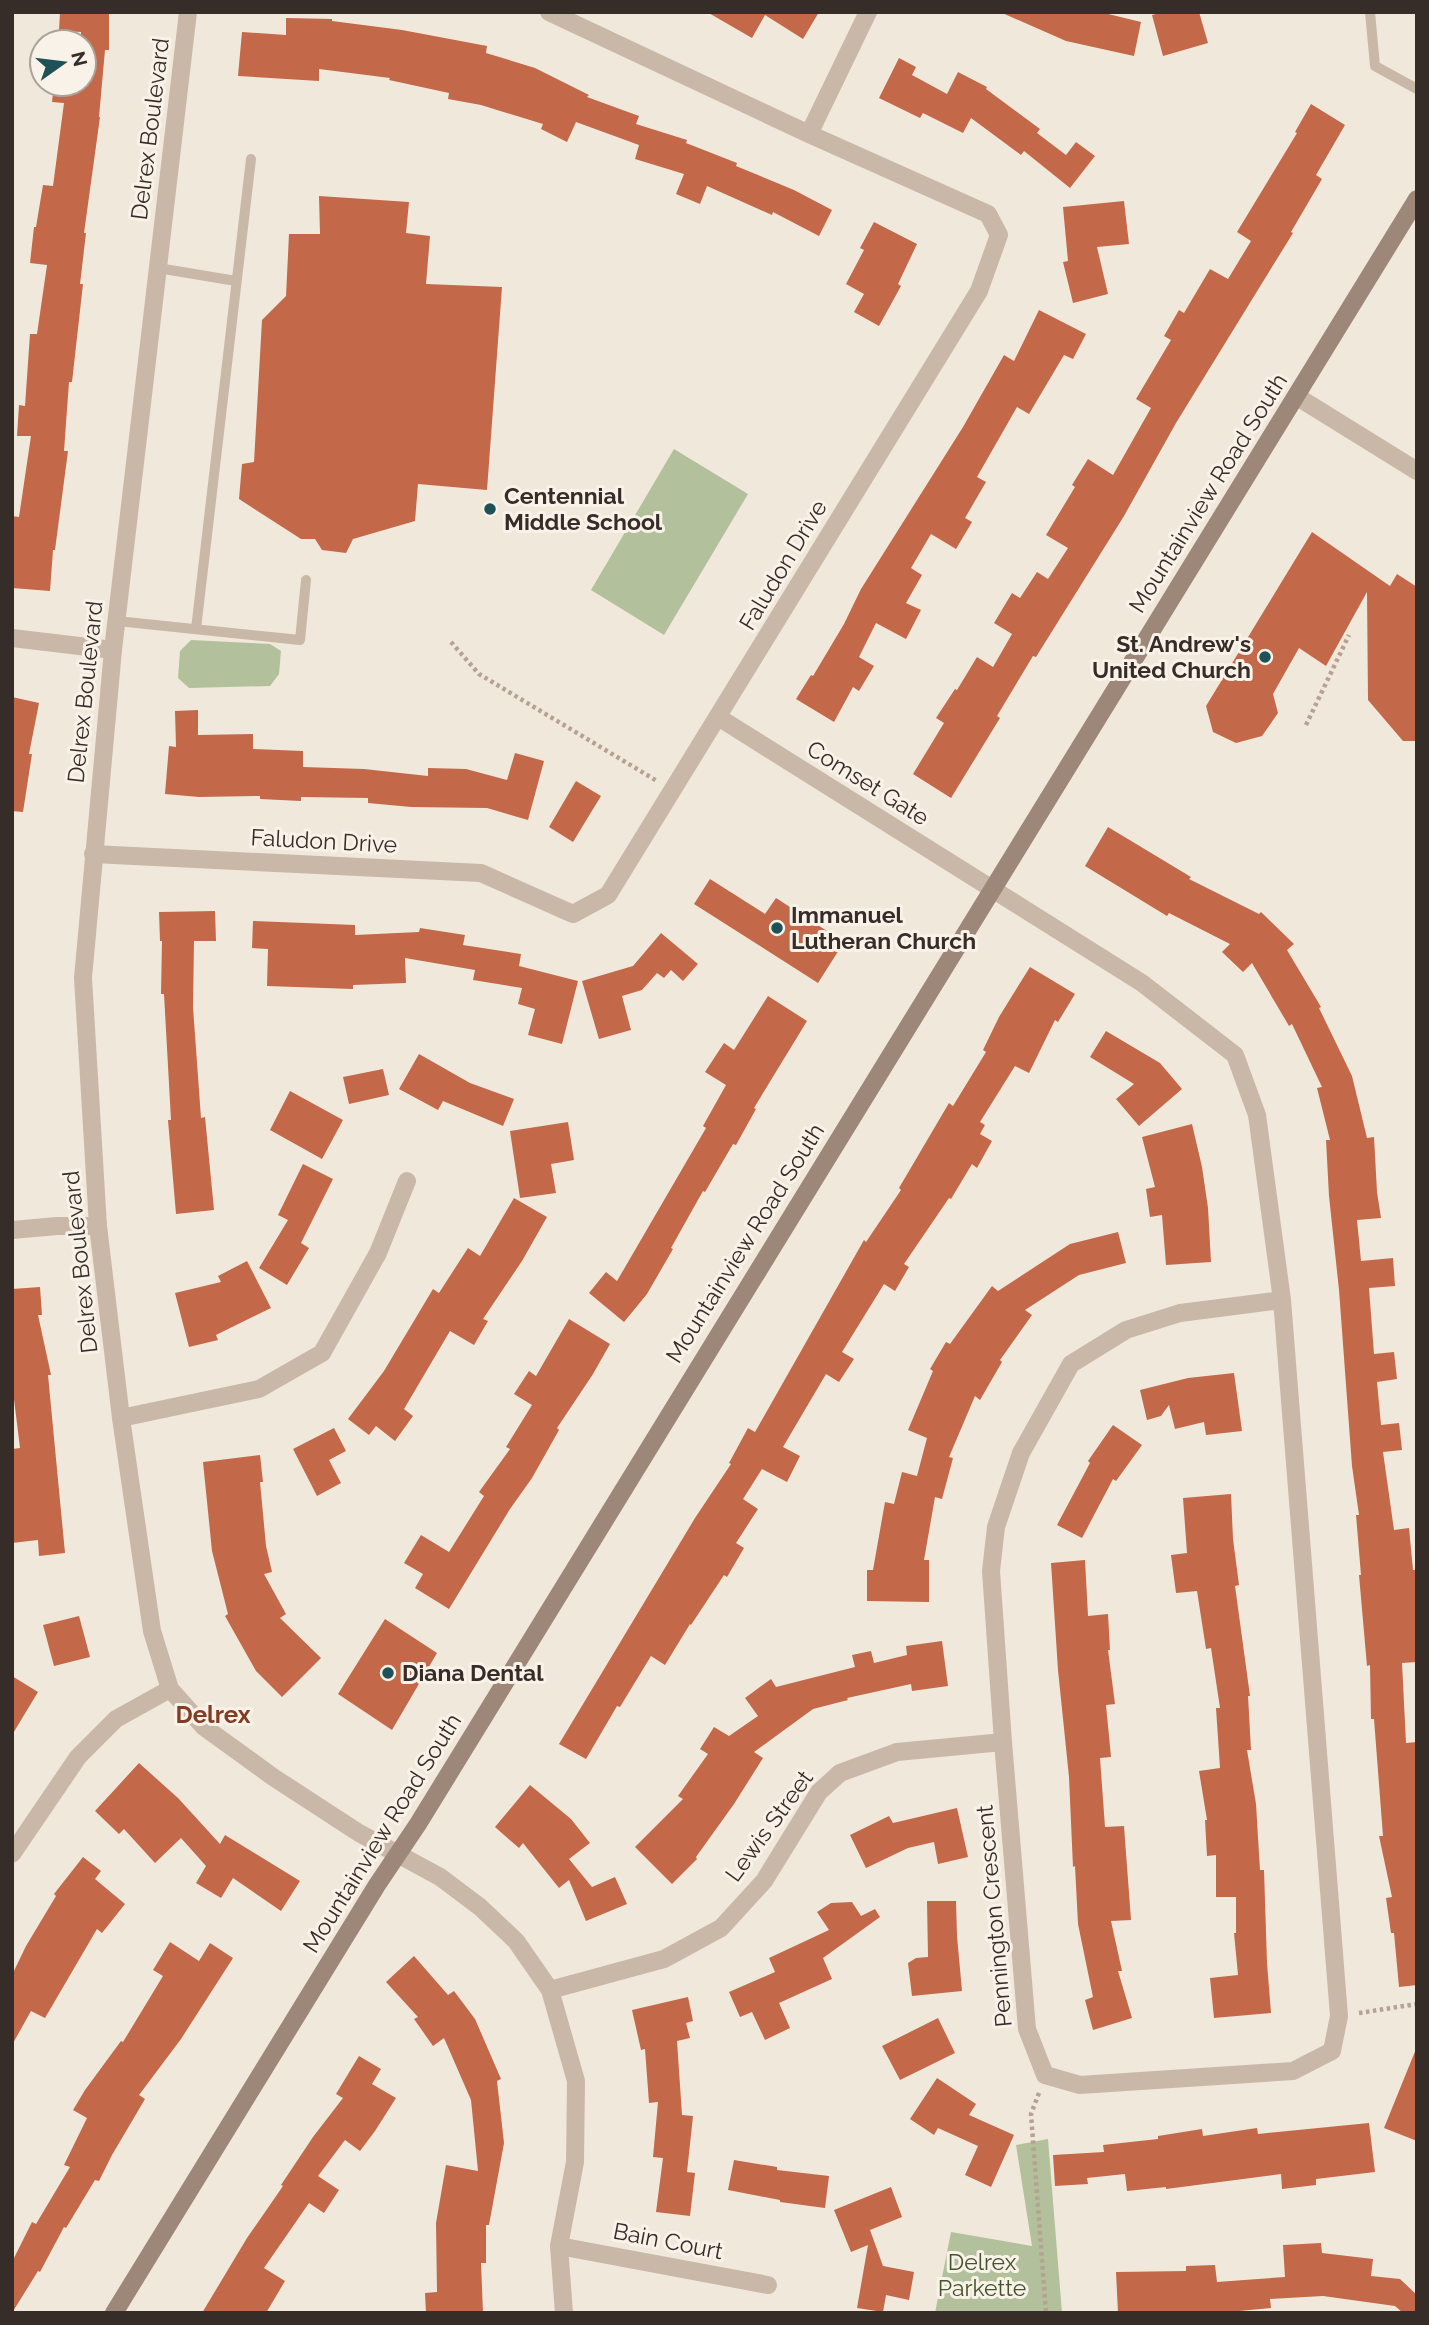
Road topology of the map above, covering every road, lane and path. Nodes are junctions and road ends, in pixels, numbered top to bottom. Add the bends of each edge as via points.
1 (188, 12) edge
2 (549, 12) edge
3 (868, 12) edge
4 (1370, 12) edge
5 (1417, 89) edge
6 (809, 135) junction
7 (251, 159) dead end
8 (1417, 199) edge
9 (158, 268) junction
10 (236, 281) junction
11 (1296, 396) junction
12 (1417, 471) edge
13 (306, 580) dead end
14 (117, 621) junction
15 (196, 629) junction
16 (1349, 635) dead end
17 (12, 638) edge
18 (451, 642) dead end
19 (113, 650) junction
20 (718, 717) junction
21 (1306, 725) dead end
22 (673, 790) junction
23 (93, 853) junction
24 (992, 890) junction
25 (407, 1181) dead end
26 (98, 1226) junction
27 (12, 1230) edge
28 (1282, 1300) junction
29 (121, 1418) junction
30 (170, 1689) junction
31 (1003, 1742) junction
32 (12, 1854) edge
33 (398, 1854) junction
34 (550, 1990) junction
35 (1417, 2004) edge
36 (1339, 2016) junction
37 (1045, 2076) junction
38 (559, 2246) junction
39 (768, 2285) dead end
40 (114, 2313) edge
41 (564, 2313) edge
42 (1046, 2313) edge

1 - 9 street, Delrex Boulevard
2 - 6 street, Faludon Drive
3 - 6 street
4 - 5 lane via 1375,66
6 - 20 street, Faludon Drive via 988,214 999,235 979,291
7 - 10 lane
8 - 11 main road, Mountainview Road South
9 - 10 lane
9 - 14 street, Delrex Boulevard
10 - 15 lane
11 - 12 street
11 - 24 main road, Mountainview Road South
13 - 15 lane via 300,640
14 - 15 lane
14 - 19 street, Delrex Boulevard
16 - 21 path
17 - 19 street
18 - 22 path via 478,674
19 - 23 street, Delrex Boulevard
20 - 22 street, Faludon Drive
20 - 24 street, Comset Gate
22 - 23 street, Faludon Drive via 608,895 573,914 481,873
23 - 26 street, Delrex Boulevard via 83,978
24 - 28 street via 1142,983 1235,1055 1256,1115
24 - 33 main road, Mountainview Road South
25 - 29 street via 378,1253 322,1353 258,1389
26 - 27 street
26 - 29 street, Delrex Boulevard
28 - 31 street, Pennington Crescent via 1169,1317 1126,1330 1071,1364 1021,1453 996,1527 991,1571
28 - 36 street
29 - 30 street, Delrex Boulevard via 152,1631
30 - 32 street via 116,1719 78,1757
30 - 33 street, Delrex Boulevard via 204,1727 263,1770
31 - 34 street, Lewis Street via 897,1752 840,1773 819,1792 764,1881 721,1927 664,1959
31 - 37 street, Pennington Crescent via 1027,2029
33 - 34 street, Delrex Boulevard via 480,1907 516,1941
33 - 40 main road, Mountainview Road South
34 - 38 street, Delrex Boulevard via 576,2081 575,2162
35 - 36 path
36 - 37 street via 1332,2051 1293,2071 1080,2085
37 - 42 path via 1031,2114
38 - 39 street, Bain Court
38 - 41 street, Delrex Boulevard

